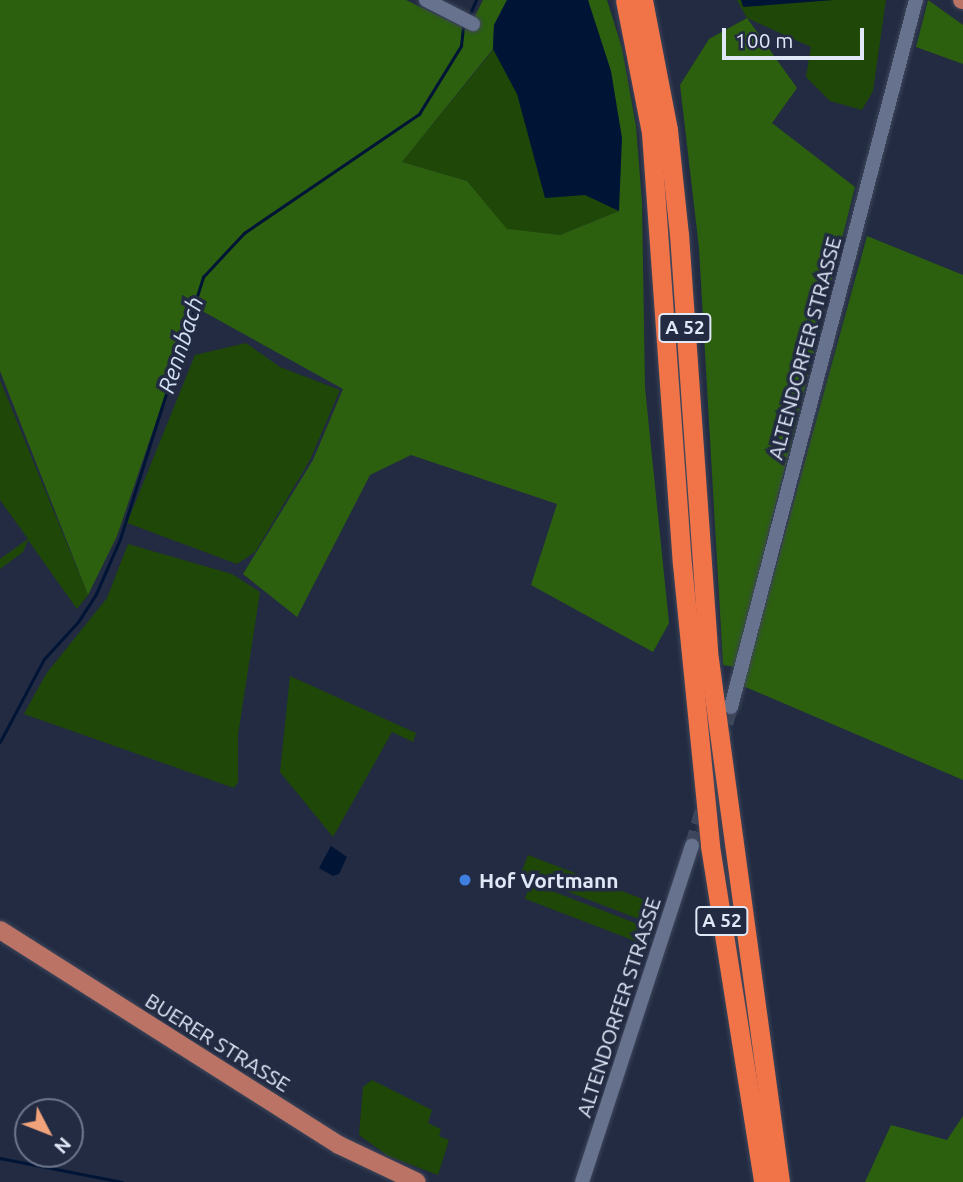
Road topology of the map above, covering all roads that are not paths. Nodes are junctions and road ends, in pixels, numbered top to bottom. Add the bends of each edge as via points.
1 (426, 0) edge
2 (625, 0) edge
3 (643, 0) edge
4 (916, 0) edge
5 (473, 24) dead end
6 (732, 707) tunnel mouth
7 (692, 845) tunnel mouth
8 (0, 930) edge
9 (416, 1182) edge
10 (582, 1182) edge
11 (763, 1182) edge
12 (780, 1182) edge

1 - 5 street
2 - 11 highway, A 52 via 651,133 682,564 710,846
3 - 12 highway, A 52 via 668,130 679,234 709,659
4 - 6 street, ALTENDORFER STRASSE
7 - 10 street, ALTENDORFER STRASSE
8 - 9 main road, BUERER STRASSE via 339,1144

